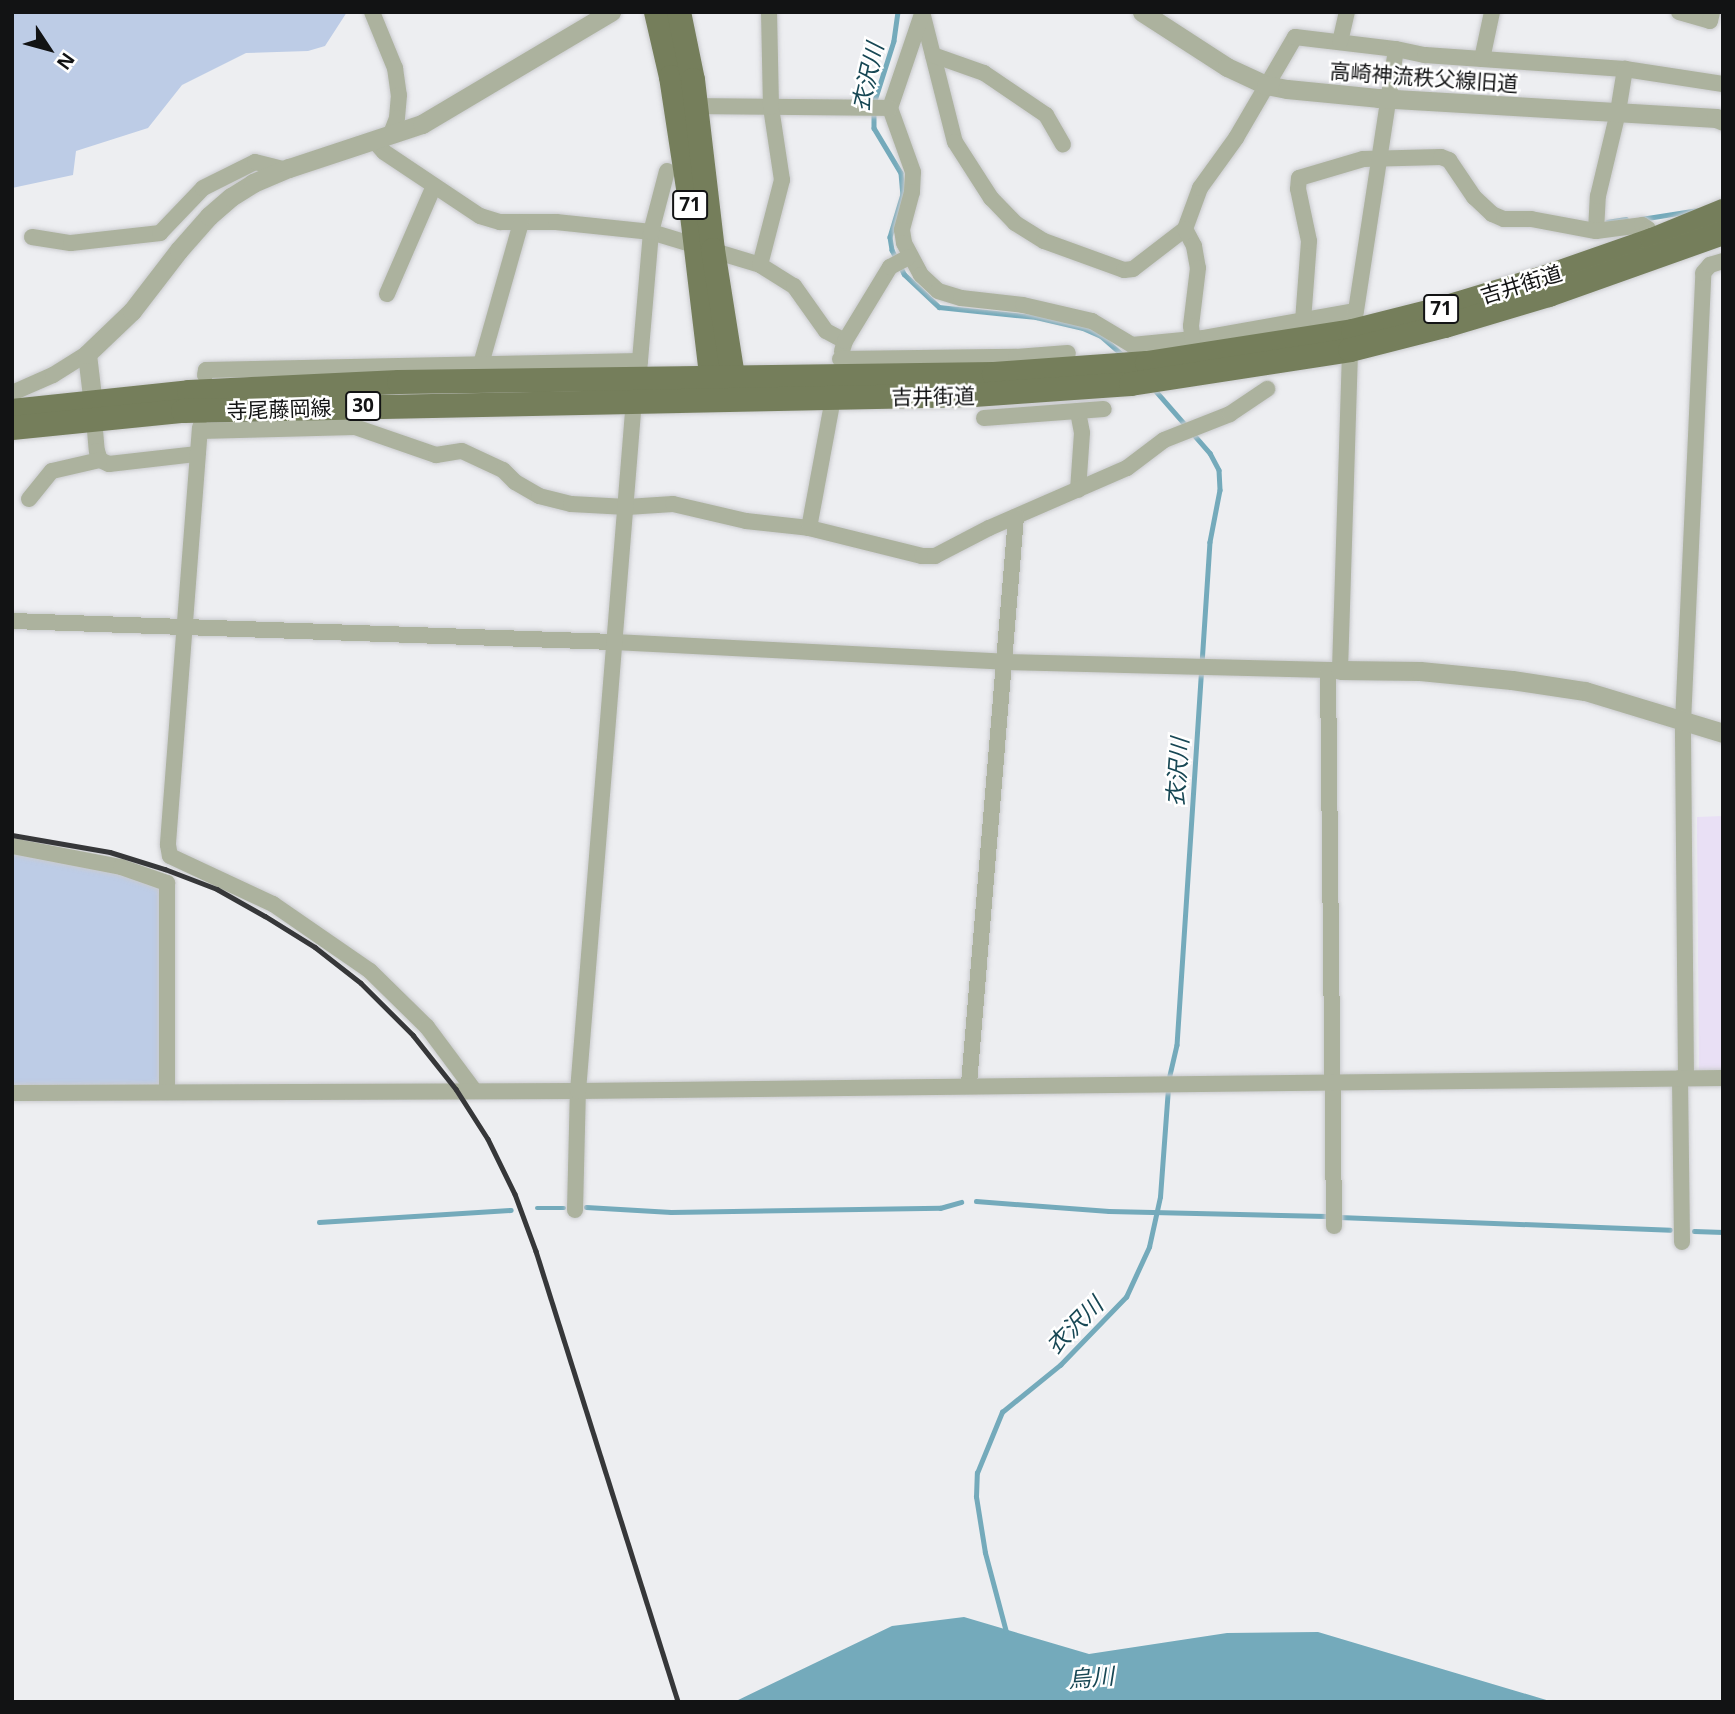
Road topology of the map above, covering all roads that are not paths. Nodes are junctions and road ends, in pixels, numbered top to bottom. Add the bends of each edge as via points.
1 (372, 12) edge
2 (611, 12) edge
3 (656, 12) edge
4 (679, 12) edge
5 (769, 12) edge
6 (1142, 12) edge
7 (1347, 12) edge
8 (1492, 12) edge
9 (1679, 12) edge
10 (1712, 12) edge
11 (922, 13) edge
12 (1340, 42) junction
13 (1396, 48) junction
14 (933, 55) junction
15 (1482, 59) junction
16 (1625, 69) junction
17 (1723, 84) edge
18 (1266, 85) junction
19 (1390, 99) junction
20 (697, 106) junction
21 (771, 107) junction
22 (890, 108) junction
23 (1618, 112) junction
24 (1723, 121) edge
25 (382, 139) junction
26 (1063, 144) dead end
27 (1381, 158) junction
28 (286, 170) junction
29 (667, 171) dead end
30 (434, 186) junction
31 (1723, 211) edge
32 (521, 223) junction
33 (1185, 229) junction
34 (1596, 231) junction
35 (651, 232) junction
36 (1723, 233) edge
37 (32, 237) dead end
38 (1652, 240) junction
39 (704, 248) junction
40 (909, 257) junction
41 (1723, 261) edge
42 (760, 265) junction
43 (387, 294) dead end
44 (1303, 321) junction
45 (1353, 331) junction
46 (845, 341) junction
47 (1193, 341) junction
48 (87, 354) junction
49 (1068, 354) dead end
50 (481, 364) junction
51 (205, 375) dead end
52 (837, 377) junction
53 (637, 380) junction
54 (723, 387) junction
55 (1267, 389) dead end
56 (12, 393) edge
57 (1104, 409) dead end
58 (94, 410) junction
59 (12, 411) edge
60 (1078, 412) junction
61 (984, 418) dead end
62 (12, 428) edge
63 (197, 454) junction
64 (100, 460) junction
65 (1079, 490) junction
66 (29, 499) dead end
67 (627, 507) junction
68 (1016, 517) junction
69 (809, 528) junction
70 (12, 621) edge
71 (184, 628) junction
72 (614, 642) junction
73 (1005, 662) junction
74 (1334, 670) junction
75 (1683, 722) junction
76 (1723, 733) edge
77 (12, 846) edge
78 (1683, 1078) junction
79 (1723, 1078) edge
80 (1332, 1083) junction
81 (969, 1084) junction
82 (474, 1090) junction
83 (167, 1091) junction
84 (578, 1091) junction
85 (12, 1093) edge
86 (575, 1210) dead end
87 (1334, 1226) dead end
88 (1682, 1242) dead end

1 - 25 street via 395,68 399,94 397,118
2 - 25 street via 446,111
3 - 39 main road, 71
4 - 20 main road, 71
5 - 21 street
6 - 18 street, 高崎神流秩父線旧道 via 1227,68
7 - 12 street
8 - 15 street
9 - 10 street via 1710,20
11 - 14 street
11 - 22 street
12 - 13 street
12 - 18 street via 1295,37
13 - 15 street
13 - 19 street
14 - 26 street via 985,73 1016,94 1046,115
14 - 33 street via 956,142 991,198 1015,223 1044,241 1124,270 1133,269
15 - 16 street
16 - 17 street
16 - 23 street
18 - 19 street, 高崎神流秩父線旧道
18 - 33 street via 1200,188
19 - 23 street, 高崎神流秩父線旧道
19 - 27 street
20 - 21 street
20 - 39 main road, 71
21 - 22 street
21 - 42 street via 782,180
22 - 40 street via 913,172 902,230
23 - 24 street, 高崎神流秩父線旧道
23 - 34 street via 1598,196
25 - 28 street
25 - 30 street via 384,152
27 - 34 street via 1441,157 1492,214
27 - 44 street via 1299,178 1309,241
27 - 45 street
28 - 37 street via 255,162 203,188 160,233 71,243
28 - 48 street via 253,183 209,215 132,311
29 - 35 street
30 - 32 street via 480,216
30 - 43 street
31 - 38 main road, 吉井街道 / 71
32 - 35 street
32 - 50 street
33 - 47 street via 1198,268
34 - 38 street via 1642,225
35 - 39 street
35 - 53 street
36 - 45 main road, 吉井街道 / 71 via 1549,295
38 - 45 main road, 吉井街道 / 71 via 1540,279
39 - 42 street
39 - 54 main road, 71
40 - 46 street via 890,267
40 - 47 street via 938,292 1092,321 1132,345
41 - 75 street via 1703,273
42 - 46 street via 794,286 826,331
44 - 45 street
44 - 47 street
45 - 52 main road, 吉井街道 / 71 via 1105,367
45 - 52 main road, 吉井街道 / 71 via 1167,380 1131,384 987,395
45 - 74 street
46 - 52 street
48 - 56 street
48 - 58 street
49 - 52 street
50 - 51 street via 206,370
50 - 53 street
52 - 54 main road, 吉井街道 / 71
52 - 69 street
53 - 54 main road, 寺尾藤岡線 / 30
53 - 58 main road, 寺尾藤岡線 / 30 via 385,382 189,392
53 - 67 street
55 - 65 street via 1230,414 1164,440 1127,468
57 - 60 street
58 - 59 main road, 寺尾藤岡線 / 30
58 - 62 main road, 寺尾藤岡線 / 30
58 - 64 street
60 - 61 street
60 - 65 street via 1082,433
63 - 64 street via 109,464
63 - 67 street via 200,429 355,427 436,455 462,451 503,470 539,496 571,504
63 - 71 street
64 - 66 street via 52,471
65 - 68 street
67 - 69 street via 673,504 746,521
67 - 72 street
68 - 69 street via 935,556
68 - 73 street
70 - 71 street
71 - 72 street
71 - 82 street via 170,856 273,904 360,964 427,1027
72 - 73 street
72 - 84 street
73 - 74 street
73 - 81 street
74 - 75 street via 1420,671 1585,691
74 - 80 street
75 - 76 street
75 - 78 street
77 - 83 street via 121,867 167,883
78 - 79 street
78 - 80 street
78 - 88 street
80 - 81 street
80 - 87 street
81 - 84 street
82 - 83 street
82 - 84 street
83 - 85 street
84 - 86 street

